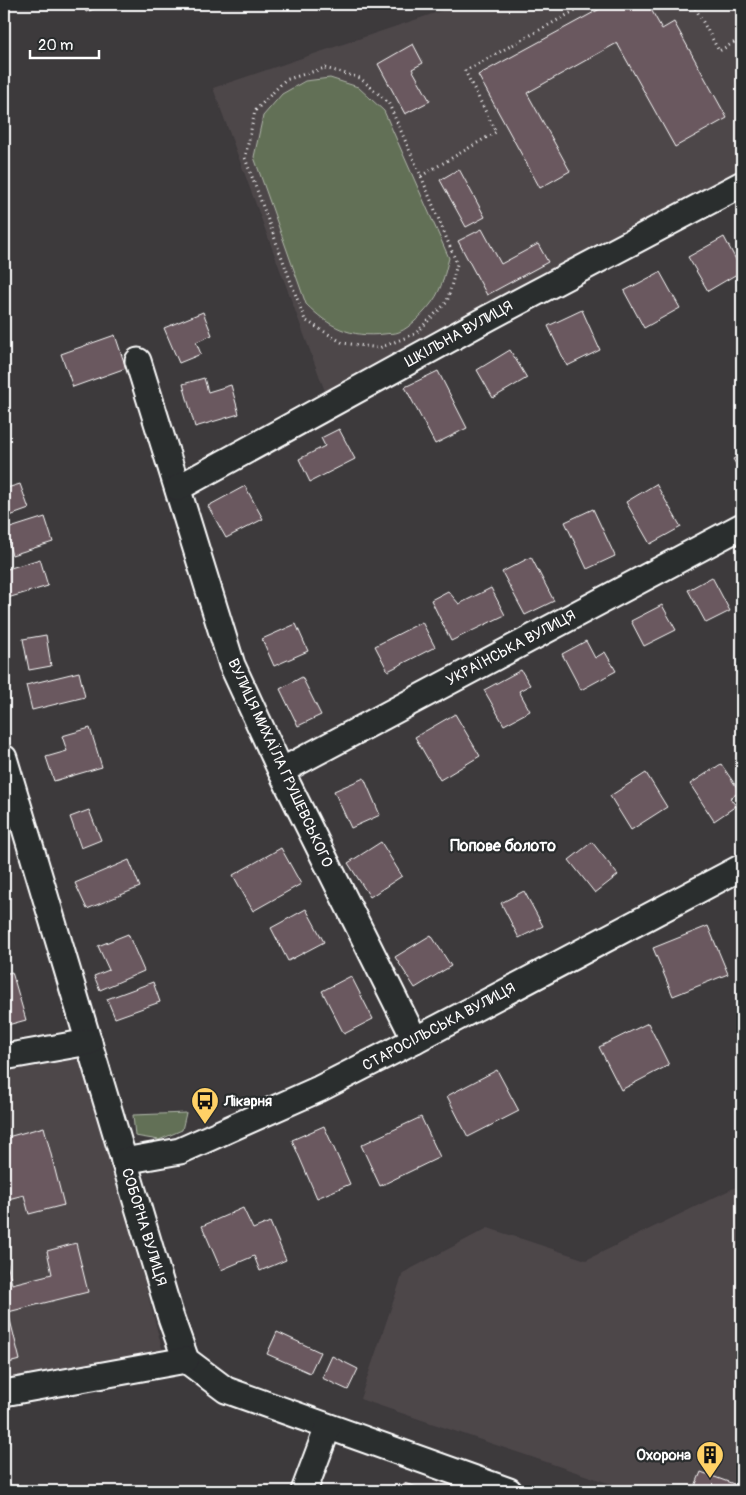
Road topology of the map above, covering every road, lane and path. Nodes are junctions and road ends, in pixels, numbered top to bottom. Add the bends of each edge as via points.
1 (587, 4) edge
2 (693, 4) edge
3 (742, 38) edge
4 (421, 176) junction
5 (742, 184) edge
6 (138, 361) dead end
7 (178, 488) junction
8 (742, 526) edge
9 (4, 758) edge
10 (280, 771) junction
11 (742, 867) edge
12 (416, 1040) junction
13 (89, 1042) junction
14 (4, 1056) edge
15 (124, 1161) junction
16 (186, 1360) junction
17 (4, 1393) edge
18 (328, 1427) junction
19 (304, 1491) edge
20 (509, 1491) edge

1 - 4 path via 465,71 496,132
2 - 3 path via 719,51
4 - 4 path via 457,264 447,302 415,334 379,348 343,343 305,320 245,158 254,111 286,80 325,68 360,78 388,102
5 - 7 street, ШКІЛЬНА ВУЛИЦЯ via 488,318
6 - 7 street, ВУЛИЦЯ МИХАЇЛА ГРУШЕВСЬКОГО
7 - 10 street, ВУЛИЦЯ МИХАЇЛА ГРУШЕВСЬКОГО via 232,665
8 - 10 street, УКРАЇНСЬКА ВУЛИЦЯ
9 - 13 street, СОБОРНА ВУЛИЦЯ
10 - 12 street, ВУЛИЦЯ МИХАЇЛА ГРУШЕВСЬКОГО
11 - 12 street, СТАРОСІЛЬСЬКА ВУЛИЦЯ
12 - 15 street, СТАРОСІЛЬСЬКА ВУЛИЦЯ via 319,1089 180,1151
13 - 14 street
13 - 15 street, СОБОРНА ВУЛИЦЯ
15 - 16 street, СОБОРНА ВУЛИЦЯ
16 - 17 street
16 - 18 street via 226,1390
18 - 19 street
18 - 20 street

